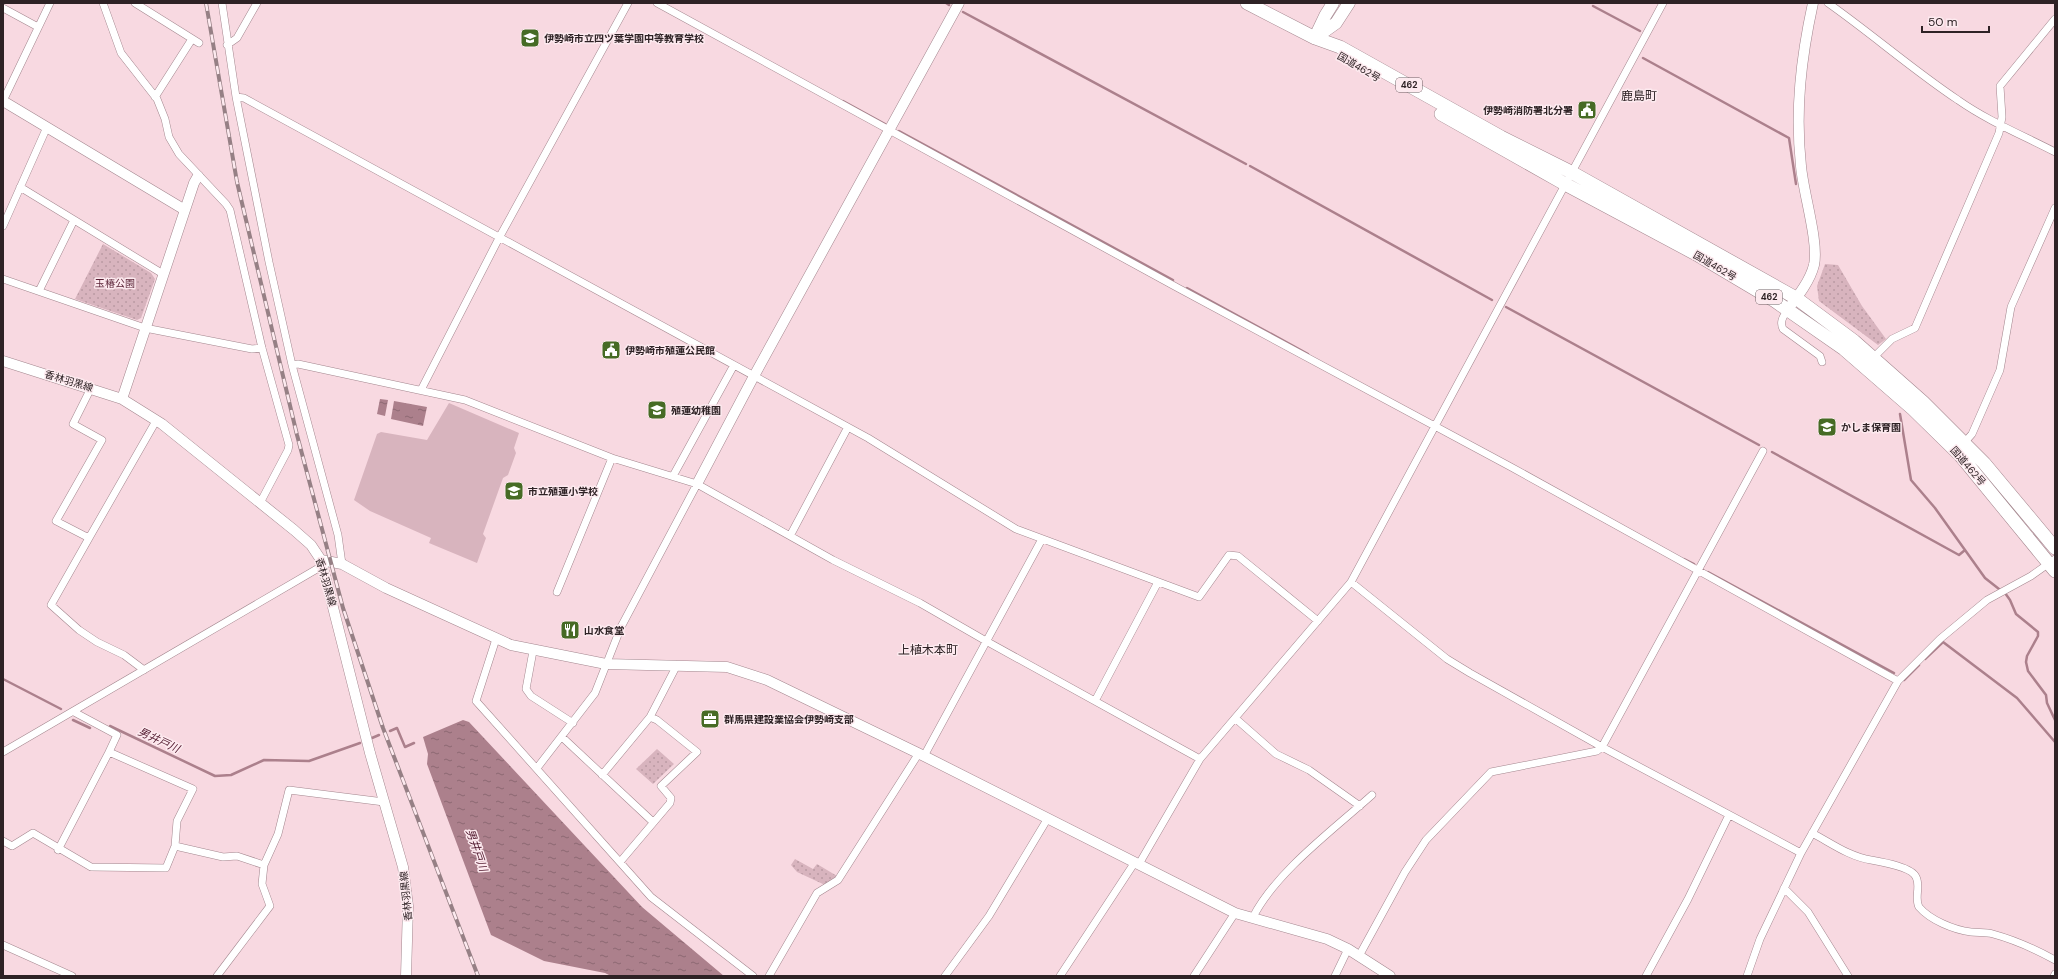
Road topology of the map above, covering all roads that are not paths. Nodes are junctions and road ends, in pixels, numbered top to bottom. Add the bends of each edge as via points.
1 (50, 3) edge
2 (103, 3) edge
3 (135, 3) edge
4 (222, 3) edge
5 (257, 3) edge
6 (628, 3) edge
7 (657, 3) edge
8 (959, 3) edge
9 (1247, 3) edge
10 (1333, 3) edge
11 (1349, 3) edge
12 (1663, 3) edge
13 (1813, 3) edge
14 (1828, 3) edge
15 (3, 8) edge
16 (2055, 19) edge
17 (38, 27) junction
18 (1315, 38) junction
19 (227, 45) junction
20 (155, 97) junction
21 (236, 97) junction
22 (3, 101) edge
23 (2001, 125) junction
24 (47, 127) junction
25 (890, 130) junction
26 (2055, 152) edge
27 (198, 176) junction
28 (1568, 178) junction
29 (20, 187) junction
30 (2055, 208) edge
31 (184, 210) junction
32 (74, 220) junction
33 (3, 226) edge
34 (499, 238) junction
35 (163, 274) junction
36 (3, 279) edge
37 (39, 291) junction
38 (1796, 298) junction
39 (1788, 309) junction
40 (145, 328) junction
41 (262, 348) junction
42 (1874, 358) junction
43 (3, 361) edge
44 (1822, 362) dead end
45 (292, 365) junction
46 (734, 365) junction
47 (754, 376) junction
48 (91, 388) junction
49 (421, 390) junction
50 (122, 399) junction
51 (156, 421) junction
52 (848, 427) junction
53 (1434, 427) junction
54 (1964, 443) junction
55 (1763, 452) dead end
56 (612, 458) junction
57 (673, 476) junction
58 (696, 484) junction
59 (260, 503) junction
60 (790, 536) junction
61 (89, 538) junction
62 (1042, 539) junction
63 (2055, 548) edge
64 (322, 563) junction
65 (342, 564) junction
66 (2053, 565) edge
67 (1699, 571) junction
68 (1158, 582) junction
69 (1351, 582) junction
70 (557, 592) dead end
71 (1318, 621) junction
72 (496, 639) junction
73 (986, 641) junction
74 (534, 651) junction
75 (606, 664) junction
76 (677, 665) junction
77 (144, 670) junction
78 (1898, 681) junction
79 (1096, 701) junction
80 (74, 712) junction
81 (650, 717) junction
82 (1235, 718) junction
83 (573, 723) junction
84 (562, 738) junction
85 (1602, 747) junction
86 (3, 752) edge
87 (109, 752) junction
88 (921, 754) junction
89 (1200, 759) junction
90 (537, 768) junction
91 (602, 774) junction
92 (1372, 795) dead end
93 (384, 802) junction
94 (1360, 806) junction
95 (1729, 815) junction
96 (1048, 818) junction
97 (653, 822) junction
98 (1812, 833) junction
99 (3, 841) edge
100 (175, 846) junction
101 (58, 850) junction
102 (1801, 853) junction
103 (620, 862) junction
104 (1137, 863) junction
105 (264, 865) junction
106 (1784, 888) junction
107 (1235, 912) junction
108 (1252, 917) junction
109 (3, 945) edge
110 (1348, 949) junction
111 (1359, 956) junction
112 (2055, 960) edge
113 (72, 976) edge
114 (217, 976) edge
115 (406, 976) edge
116 (753, 976) edge
117 (769, 976) edge
118 (945, 976) edge
119 (1060, 976) edge
120 (1194, 976) edge
121 (1335, 976) edge
122 (1390, 976) edge
123 (1646, 976) edge
124 (1747, 976) edge
125 (1848, 976) edge

1 - 17 street
2 - 20 street via 121,53
3 - 20 street via 196,41
4 - 19 street
5 - 19 street via 237,38
6 - 34 street
7 - 25 street
8 - 25 street
9 - 18 highway, 国道462号 / 462
10 - 18 main road
11 - 18 main road via 1336,23
12 - 28 street
13 - 38 street via 1800,79 1798,122 1801,170 1815,258 1808,279
14 - 23 street via 1943,90
15 - 17 street
16 - 23 street via 2000,86
17 - 22 street
18 - 28 highway, 国道462号 / 462 via 1340,47
19 - 21 street
20 - 27 street via 173,146
21 - 34 street via 244,98
21 - 45 street
22 - 24 street
23 - 26 street
23 - 42 street via 1915,328 1892,339
24 - 29 street
24 - 31 street
25 - 47 street
25 - 53 street
27 - 31 street
27 - 41 street via 230,210
28 - 38 highway, 国道462号 / 462
28 - 39 highway, 国道462号 / 462
28 - 53 street
29 - 32 street
29 - 33 street
30 - 54 street via 2011,307 2000,370 1972,434
31 - 35 street
32 - 35 street
32 - 37 street
34 - 46 street
34 - 49 street
35 - 40 street
36 - 37 street
37 - 40 street
38 - 39 street
38 - 42 highway, 国道462号 / 462
39 - 44 street via 1782,320 1783,329 1820,356
39 - 66 highway, 国道462号 / 462 via 1844,349 1913,409 1960,455
40 - 41 street via 252,349
40 - 50 street
41 - 59 street via 289,445
42 - 54 highway, 国道462号 / 462
43 - 48 street, 香林羽黒線
45 - 49 street via 298,364
45 - 65 street via 338,535
46 - 47 street
46 - 57 street
47 - 52 street
47 - 58 street
48 - 50 street, 香林羽黒線
48 - 61 street via 73,424 102,440 56,521
49 - 56 street via 465,400
50 - 51 street, 香林羽黒線
51 - 59 street, 香林羽黒線
51 - 61 street
52 - 60 street
52 - 62 street via 1016,529
53 - 67 street
53 - 69 street
54 - 63 highway, 国道462号 / 462 via 1984,463
55 - 67 street
56 - 57 street
56 - 70 street
57 - 58 street
58 - 60 street
58 - 75 street via 621,627
59 - 64 street, 香林羽黒線 via 307,541
60 - 73 street via 920,602
61 - 77 street via 50,604 79,630 124,655
62 - 68 street
62 - 73 street
64 - 65 street
64 - 77 street
64 - 93 street, 香林羽黒線
65 - 72 street via 386,588
66 - 78 street via 1987,600 1940,639
67 - 78 street
67 - 85 street
68 - 71 street via 1199,597 1229,555 1238,556
68 - 79 street
69 - 71 street
69 - 85 street via 1447,659
71 - 82 street
72 - 74 street
72 - 90 street via 476,701
73 - 79 street
73 - 88 street
74 - 75 street
74 - 83 street via 526,689 531,696
75 - 76 street
75 - 83 street via 595,693
76 - 81 street
76 - 88 street via 727,667 767,680
77 - 80 street
78 - 98 street
79 - 89 street
80 - 86 street
80 - 87 street via 117,735
81 - 91 street
81 - 97 street via 697,752 661,786 671,798 670,803
82 - 89 street
82 - 94 street via 1276,754 1309,770
83 - 84 street
84 - 90 street
84 - 91 street
85 - 95 street
85 - 111 street via 1597,751 1491,772 1426,840 1405,872
87 - 100 street via 193,789 177,821
87 - 101 street
88 - 96 street
88 - 117 street via 838,880 817,893
89 - 104 street
90 - 103 street
91 - 97 street
92 - 94 street
93 - 105 street via 289,790 278,834
93 - 115 street, 香林羽黒線 via 403,867 406,887 409,925
94 - 108 street via 1284,875
95 - 102 street
95 - 123 street via 1688,899
96 - 104 street
96 - 118 street via 989,916
97 - 103 street
98 - 102 street
98 - 112 street via 1860,857 1912,872 1917,879 1919,907 1950,926 1963,931 1991,934 2027,945
99 - 101 street via 12,846 33,833
100 - 101 street via 166,868 91,867
100 - 105 street via 223,857 237,856
102 - 106 street
103 - 116 street via 651,897
104 - 107 street
104 - 119 street
105 - 114 street via 262,884 270,906
106 - 124 street via 1760,939
106 - 125 street via 1808,912
107 - 108 street
107 - 120 street
108 - 110 street via 1316,935
109 - 113 street
110 - 111 street
110 - 121 street
111 - 122 street

